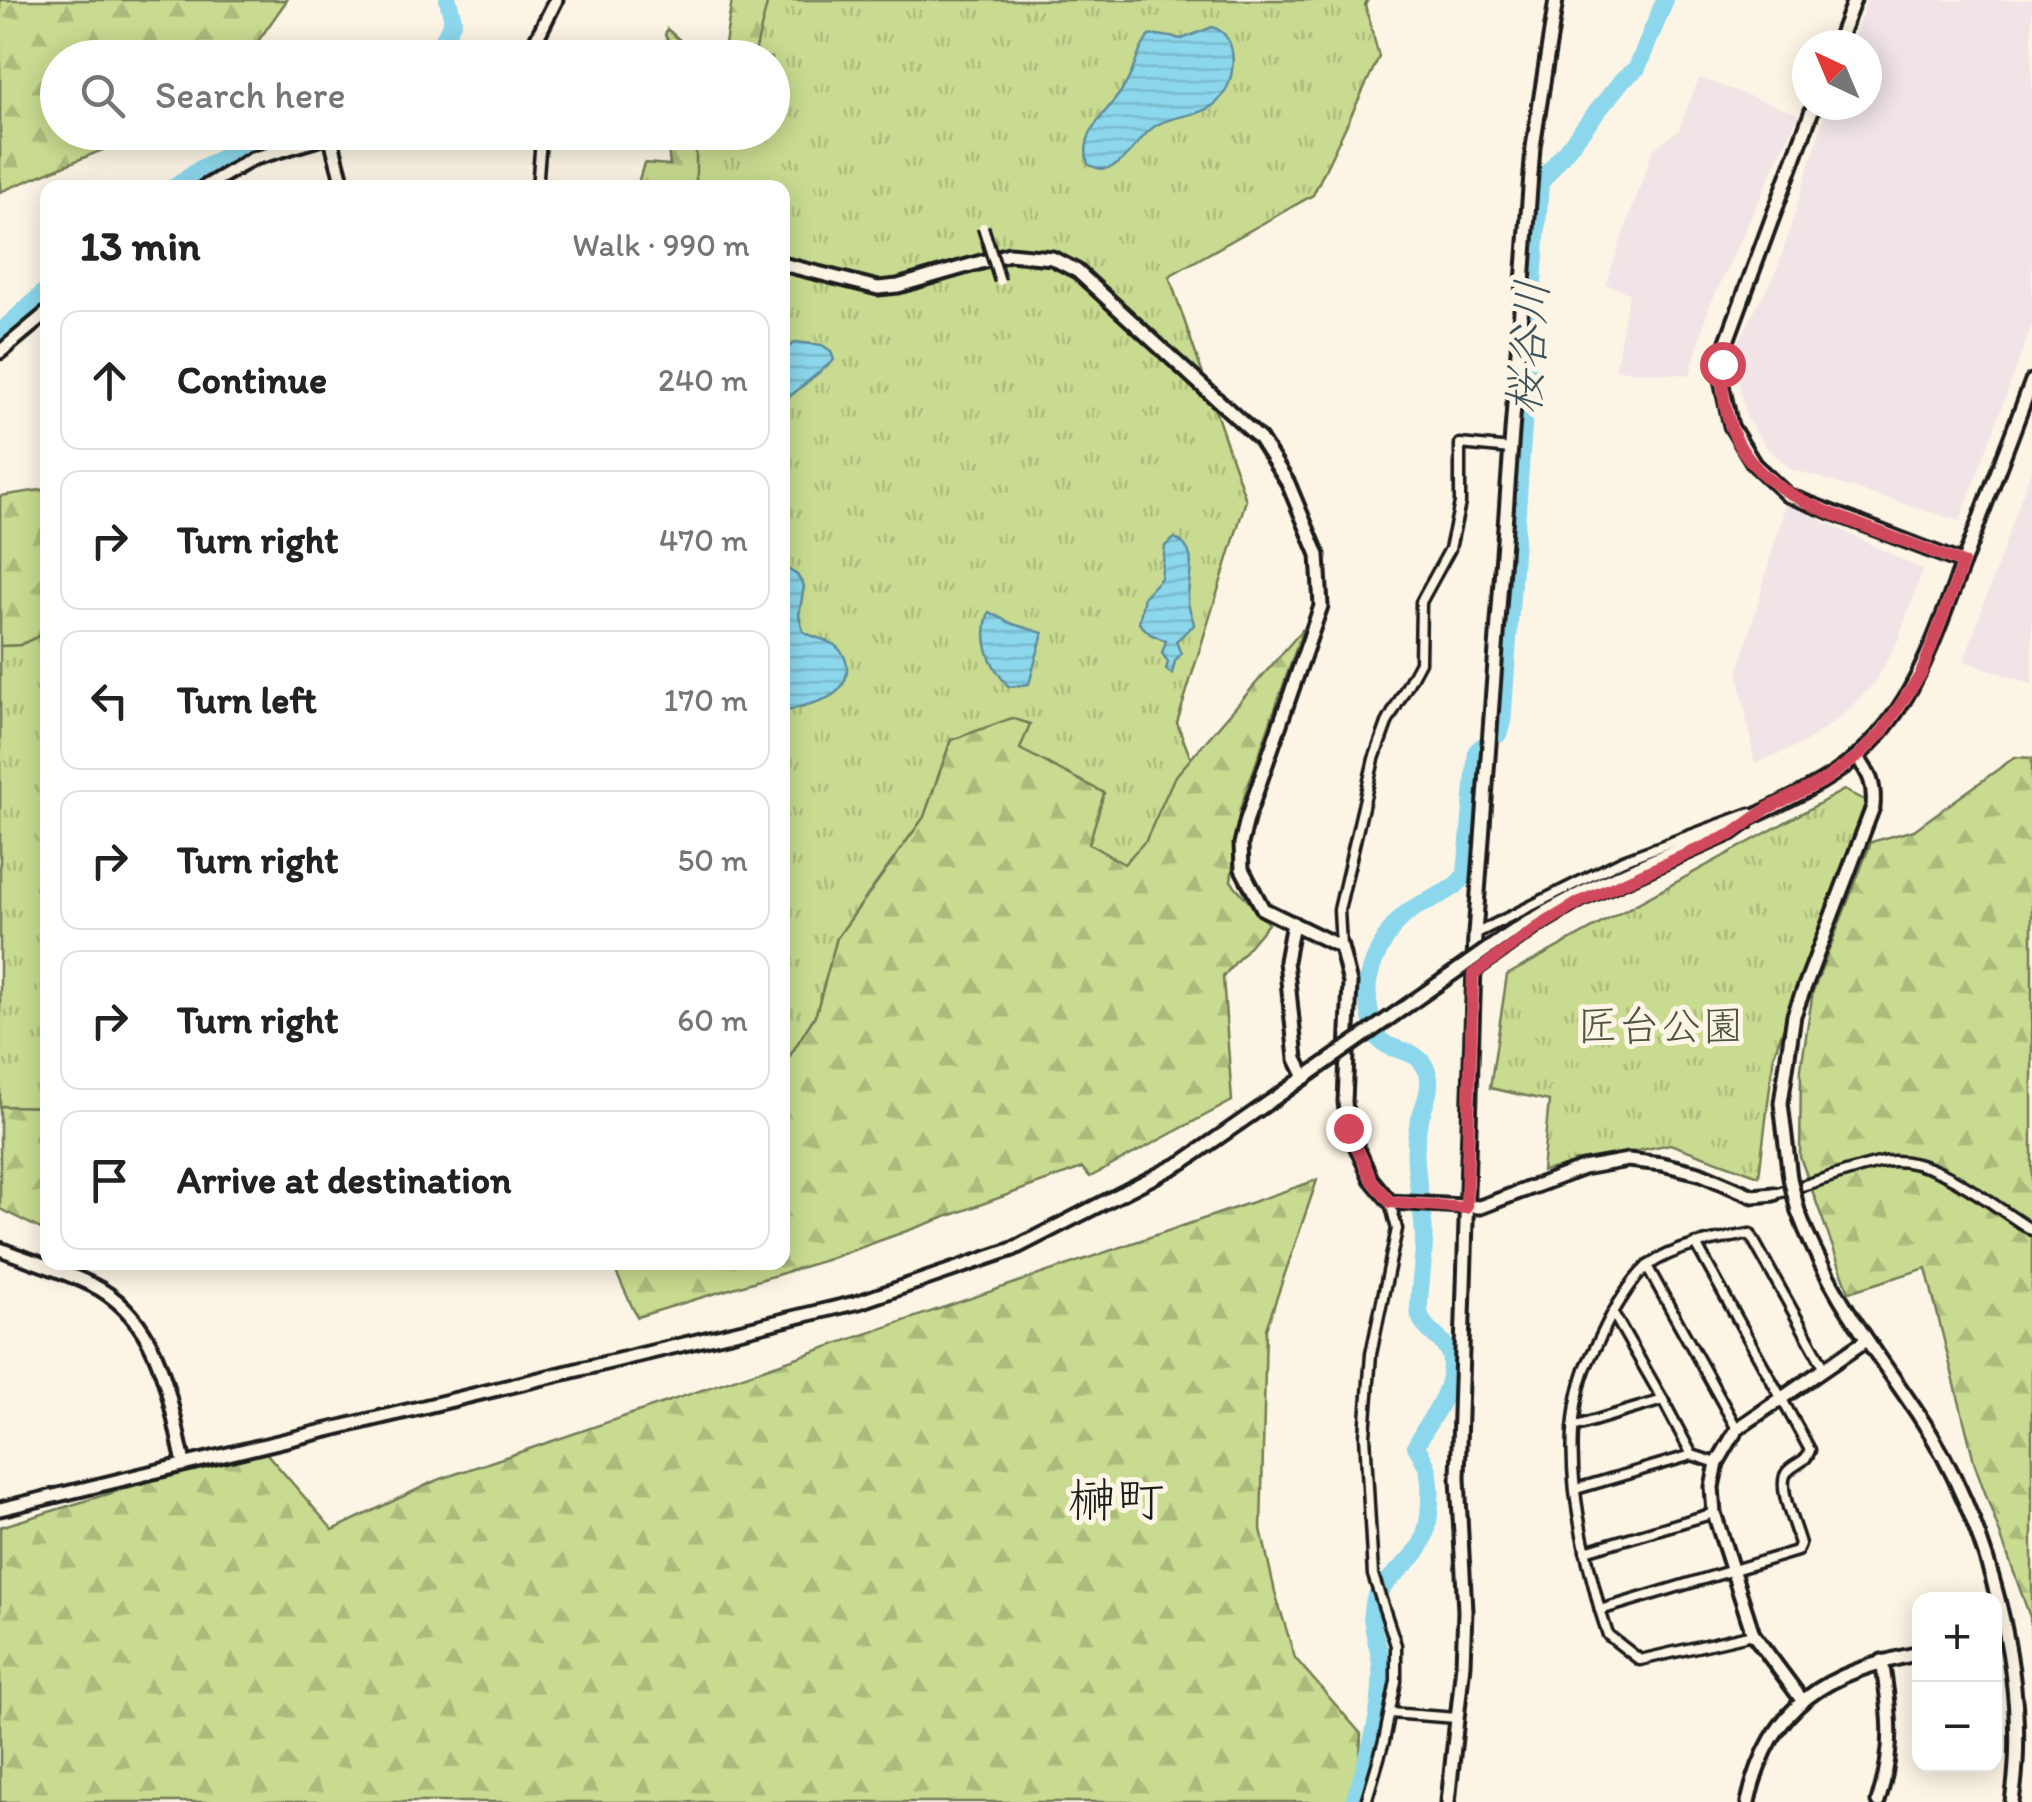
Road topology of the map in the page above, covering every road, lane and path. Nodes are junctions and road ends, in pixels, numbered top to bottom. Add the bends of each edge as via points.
1 (556, 0) edge
2 (1556, 0) edge
3 (1854, 0) edge
4 (1843, 30) edge
5 (536, 40) edge
6 (1808, 120) edge
7 (282, 150) edge
8 (338, 150) edge
9 (540, 150) edge
10 (217, 180) edge
11 (343, 180) edge
12 (538, 180) edge
13 (983, 226) dead end
14 (790, 266) edge
15 (1000, 281) dead end
16 (40, 319) edge
17 (0, 352) edge
18 (2032, 381) edge
19 (1511, 449) junction
20 (1963, 563) junction
21 (1857, 757) junction
22 (1768, 808) junction
23 (1294, 922) junction
24 (1475, 934) junction
25 (1341, 947) junction
26 (1473, 974) junction
27 (1308, 1075) junction
28 (1774, 1194) joint
29 (1390, 1202) junction
30 (1466, 1208) junction
31 (2032, 1230) edge
32 (1696, 1244) junction
33 (0, 1248) edge
34 (40, 1264) edge
35 (1647, 1266) junction
36 (53, 1270) edge
37 (1613, 1312) junction
38 (1865, 1341) junction
39 (1825, 1369) junction
40 (1781, 1398) junction
41 (1663, 1400) junction
42 (1573, 1427) junction
43 (1738, 1429) junction
44 (1692, 1455) junction
45 (184, 1463) junction
46 (1717, 1463) junction
47 (1576, 1490) junction
48 (0, 1509) edge
49 (1714, 1513) junction
50 (1584, 1551) junction
51 (1732, 1570) junction
52 (1990, 1592) edge
53 (1600, 1610) junction
54 (1753, 1634) junction
55 (2002, 1643) edge
56 (1912, 1655) edge
57 (1882, 1662) junction
58 (1802, 1700) junction
59 (1390, 1713) junction
60 (1457, 1718) junction
61 (1366, 1802) edge
62 (1448, 1802) edge
63 (1748, 1802) edge
64 (1878, 1802) edge
65 (2012, 1802) edge

1 - 5 street
2 - 19 street via 1532,147
3 - 4 street
6 - 20 street via 1727,341 1722,386 1731,426 1754,464 1787,494
7 - 10 street
8 - 11 street
9 - 12 street
13 - 15 street, bridge
14 - 23 street via 878,288 1009,254 1052,258 1078,271 1260,439 1288,483 1318,555 1321,581 1312,637 1240,844 1242,869 1262,909
16 - 17 street
18 - 20 street
19 - 24 street
19 - 25 street via 1460,444 1460,502 1450,549 1421,602 1420,662 1374,759 1339,910
20 - 21 street via 1921,674
21 - 22 street
21 - 38 street, bridge via 1875,788 1873,807 1794,1014 1781,1104 1798,1210
22 - 24 street via 1623,860
22 - 26 street via 1732,834 1580,902
22 - 27 street, bridge via 1566,899
23 - 25 street
23 - 27 street via 1286,961 1296,1059
24 - 26 street
25 - 29 street via 1350,983 1348,1128 1371,1179
26 - 30 street
27 - 45 street via 1182,1162 1012,1249 859,1302
28 - 30 street via 1753,1196 1699,1174 1628,1160 1583,1168
28 - 31 street via 1901,1162 1950,1177
29 - 30 street
29 - 59 street via 1397,1230 1371,1354 1365,1436 1372,1575 1396,1645
30 - 60 street via 1458,1478 1465,1611
32 - 35 street
32 - 39 street via 1750,1234
32 - 40 street
33 - 34 street
35 - 37 street
35 - 43 street
36 - 45 street via 102,1290 137,1321 162,1372
37 - 41 street
37 - 42 street via 1585,1370
38 - 39 street
38 - 52 street via 1920,1416 1961,1490
39 - 40 street
40 - 43 street
40 - 51 street via 1810,1450 1782,1484 1800,1544 1797,1551
41 - 42 street
41 - 44 street
42 - 47 street
43 - 46 street
44 - 46 street
44 - 47 street
45 - 48 street
46 - 49 street
47 - 50 street
49 - 50 street
49 - 51 street
50 - 53 street
51 - 53 street
51 - 54 street
53 - 54 street via 1608,1636 1640,1660
54 - 58 street
55 - 65 street via 2014,1687
56 - 57 street
57 - 58 street via 1834,1678
57 - 64 street via 1892,1722
58 - 63 street via 1768,1745
59 - 60 street
59 - 61 street
60 - 62 street

